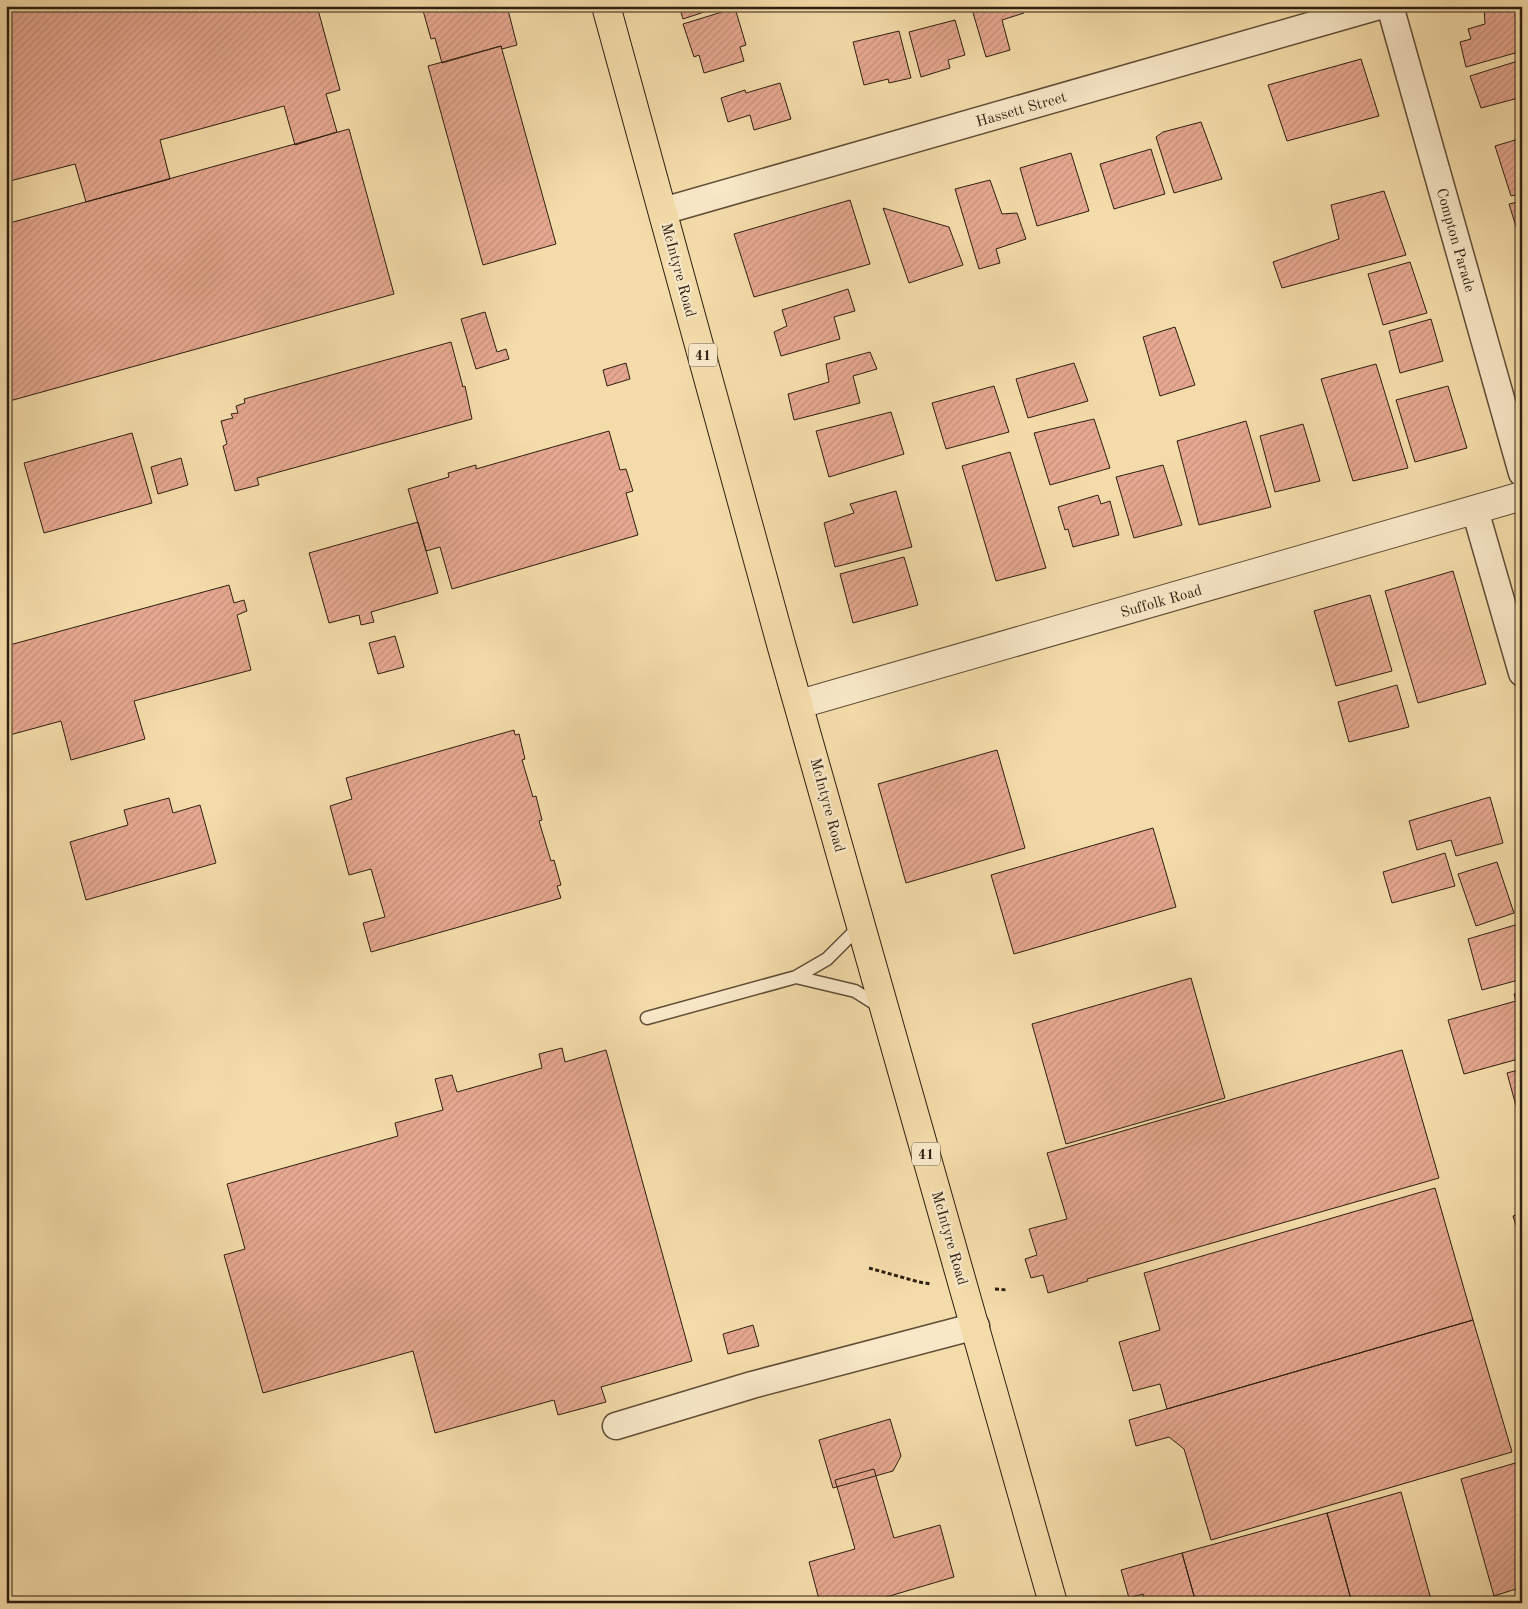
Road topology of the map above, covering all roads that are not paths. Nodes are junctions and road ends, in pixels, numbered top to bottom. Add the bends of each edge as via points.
1 (606, 6) edge
2 (1379, 6) edge
3 (1390, 6) edge
4 (663, 210) junction
5 (1522, 473) edge
6 (1522, 496) edge
7 (1475, 510) junction
8 (1522, 673) edge
9 (800, 704) junction
10 (861, 926) junction
11 (796, 977) junction
12 (885, 1009) junction
13 (647, 1018) dead end
14 (976, 1326) junction
15 (616, 1426) dead end
16 (1053, 1603) edge

1 - 4 main road, McIntyre Road / 41
2 - 4 street, Hassett Street
3 - 5 street, Compton Parade
4 - 9 main road, McIntyre Road / 41
6 - 7 street, Suffolk Road
7 - 8 street
7 - 9 street, Suffolk Road
9 - 10 main road, McIntyre Road / 41
10 - 11 lane via 827,960
10 - 12 main road, McIntyre Road / 41
11 - 12 lane via 854,991
11 - 13 lane
12 - 14 main road, McIntyre Road / 41
14 - 15 street via 752,1385
14 - 16 main road, McIntyre Road / 41

